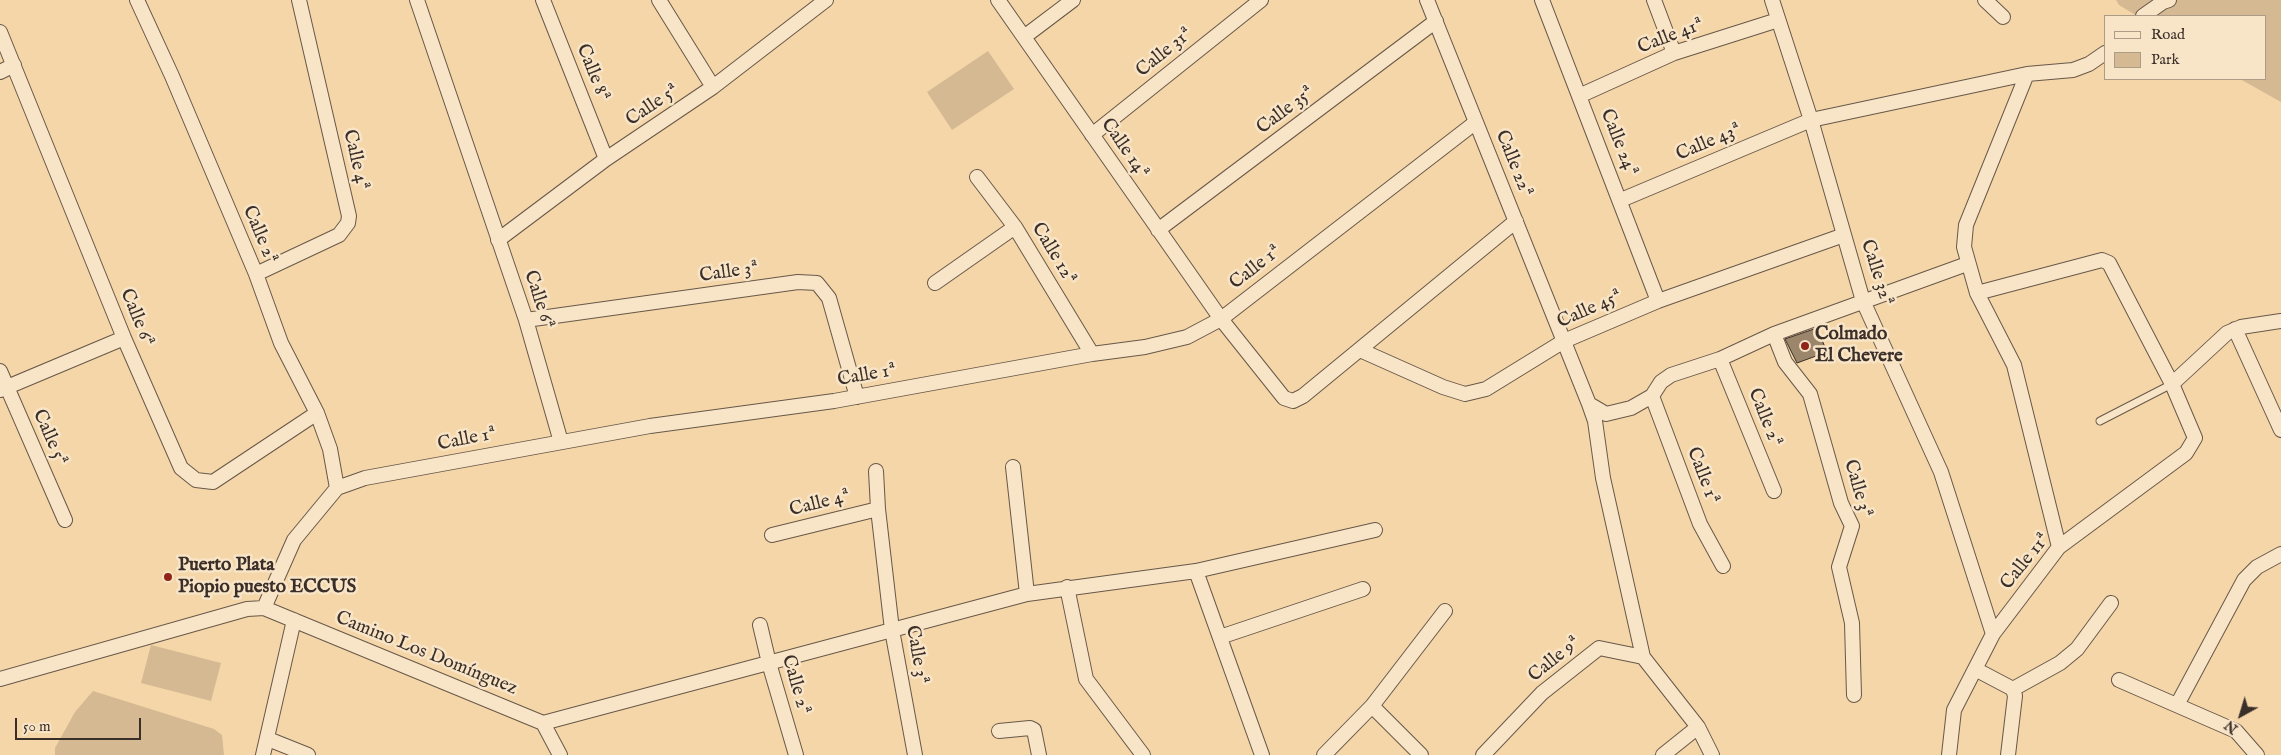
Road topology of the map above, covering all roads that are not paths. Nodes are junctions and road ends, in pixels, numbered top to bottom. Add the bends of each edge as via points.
1 (137, 0) edge
2 (299, 0) edge
3 (417, 0) edge
4 (543, 0) edge
5 (659, 0) edge
6 (998, 0) edge
7 (1073, 0) edge
8 (1261, 0) edge
9 (1427, 0) edge
10 (1542, 0) edge
11 (1654, 0) edge
12 (1772, 0) edge
13 (1985, 0) edge
14 (2169, 0) edge
15 (817, 3) edge
16 (2144, 15) edge
17 (2003, 17) dead end
18 (1778, 20) junction
19 (1436, 21) junction
20 (0, 32) edge
21 (1024, 37) junction
22 (1674, 53) junction
23 (2104, 54) edge
24 (14, 65) junction
25 (0, 72) edge
26 (2027, 74) junction
27 (713, 87) junction
28 (1579, 96) junction
29 (1811, 120) junction
30 (1476, 122) junction
31 (1092, 135) junction
32 (606, 159) junction
33 (977, 176) dead end
34 (1620, 200) junction
35 (1516, 221) junction
36 (1015, 227) junction
37 (1158, 230) junction
38 (1844, 235) junction
39 (498, 240) junction
40 (1967, 264) junction
41 (256, 274) junction
42 (934, 283) dead end
43 (1977, 293) junction
44 (1863, 300) junction
45 (1658, 301) junction
46 (1221, 319) junction
47 (526, 320) junction
48 (2281, 320) edge
49 (2235, 329) junction
50 (1774, 334) junction
51 (124, 338) junction
52 (1564, 341) junction
53 (1360, 350) junction
54 (1092, 354) junction
55 (1720, 359) junction
56 (0, 371) edge
57 (2172, 384) junction
58 (3, 388) edge
59 (1652, 396) junction
60 (858, 397) junction
61 (1590, 404) junction
62 (317, 413) junction
63 (2100, 421) dead end
64 (2281, 430) edge
65 (561, 442) junction
66 (1013, 467) dead end
67 (876, 471) dead end
68 (337, 488) junction
69 (1774, 491) dead end
70 (878, 509) junction
71 (65, 520) dead end
72 (1375, 530) dead end
73 (772, 535) dead end
74 (2060, 547) junction
75 (2281, 554) edge
76 (1723, 566) dead end
77 (1196, 571) junction
78 (1067, 587) junction
79 (1363, 589) dead end
80 (1027, 594) junction
81 (2111, 603) dead end
82 (264, 608) junction
83 (1445, 611) dead end
84 (294, 620) junction
85 (760, 625) dead end
86 (892, 630) junction
87 (1993, 634) junction
88 (1220, 637) junction
89 (1643, 657) junction
90 (769, 663) junction
91 (1975, 669) junction
92 (0, 679) edge
93 (2119, 680) dead end
94 (2013, 689) junction
95 (1854, 695) dead end
96 (2177, 705) junction
97 (1372, 706) junction
98 (544, 723) junction
99 (1698, 727) junction
100 (999, 731) dead end
101 (268, 740) junction
102 (263, 755) edge
103 (308, 755) edge
104 (560, 755) edge
105 (796, 755) edge
106 (915, 755) edge
107 (1039, 755) edge
108 (1143, 755) edge
109 (1262, 755) edge
110 (1324, 755) edge
111 (1421, 755) edge
112 (1482, 755) edge
113 (1663, 755) edge
114 (1712, 755) edge
115 (1949, 755) edge
116 (2008, 755) edge
117 (2257, 755) edge

1 - 41 street, Calle 2ª
2 - 41 street, Calle 4ª via 348,223 339,235
3 - 39 street, Calle 6ª
4 - 32 street, Calle 8ª
5 - 27 street
6 - 21 street, Calle 14ª
7 - 21 street
8 - 31 street, Calle 31ª
9 - 19 street, Calle 22ª
10 - 28 street, Calle 24ª
11 - 22 street
12 - 18 street, Calle 32ª
13 - 17 street
14 - 16 street
15 - 27 street, Calle 5ª
18 - 22 street, Calle 41ª
18 - 29 street, Calle 32ª
19 - 30 street, Calle 22ª
19 - 37 street, Calle 35ª
20 - 24 street, Calle 6ª
21 - 31 street, Calle 14ª
22 - 28 street, Calle 41ª
23 - 26 street, Calle 43ª via 2090,64 2073,70
24 - 25 street
24 - 51 street, Calle 6ª
26 - 29 street, Calle 43ª
26 - 40 street via 1966,225 1964,247
27 - 32 street, Calle 5ª
28 - 34 street, Calle 24ª
29 - 34 street, Calle 43ª
29 - 38 street, Calle 32ª
30 - 35 street, Calle 22ª
30 - 46 street, Calle 1ª
31 - 37 street, Calle 14ª
32 - 39 street, Calle 5ª
33 - 36 street, Calle 12ª
34 - 45 street, Calle 24ª
35 - 52 street, Calle 22ª
35 - 53 street
36 - 42 street
36 - 54 street, Calle 12ª
37 - 46 street, Calle 14ª
38 - 44 street, Calle 32ª
38 - 45 street, Calle 45ª
39 - 47 street, Calle 6ª
40 - 43 street
40 - 44 street
41 - 62 street, Calle 2ª via 281,343
43 - 57 street via 2102,260 2109,263
43 - 74 street via 2014,366
44 - 50 street
44 - 87 street, Calle 32ª via 1941,472
45 - 52 street, Calle 45ª
46 - 53 street, Calle 14ª via 1284,398 1293,401
46 - 54 street, Calle 1ª via 1187,338 1145,348
47 - 60 street, Calle 3ª via 798,282 817,283 829,298
47 - 65 street, Calle 6ª
48 - 49 street
49 - 57 street via 2227,332
49 - 64 street
50 - 55 street
50 - 95 street, Calle 3ª via 1785,362 1810,394 1841,503 1852,526 1839,567 1852,623
51 - 58 street
51 - 62 street, Calle 6ª via 181,468 196,480 214,482
52 - 53 street, Calle 45ª via 1486,389 1465,394
52 - 61 street, Calle 22ª
54 - 60 street, Calle 1ª
55 - 59 street via 1671,375 1661,382
55 - 69 street, Calle 2ª
56 - 58 street, Calle 5ª
57 - 63 lane
57 - 74 street, Calle 11ª via 2195,438 2186,453
58 - 71 street, Calle 5ª
59 - 61 street via 1631,408 1606,414
59 - 76 street, Calle 1ª via 1700,524
60 - 65 street, Calle 1ª
61 - 89 street, Calle 22ª via 1602,478
62 - 68 street, Calle 2ª via 330,449
65 - 68 street, Calle 1ª via 365,478
66 - 80 street
67 - 70 street, Calle 3ª
68 - 82 street via 294,540
70 - 73 street, Calle 4ª
70 - 86 street, Calle 3ª
72 - 77 street
74 - 87 street, Calle 11ª
75 - 96 street via 2256,566 2244,580
77 - 78 street
77 - 88 street
78 - 80 street
78 - 108 street via 1086,679
79 - 88 street
80 - 86 street
81 - 94 street via 2077,649 2060,663
82 - 84 street, Camino Los Domínguez
82 - 92 street, Camino Los Domínguez via 247,609
83 - 97 street
84 - 98 street, Camino Los Domínguez
84 - 101 street
85 - 90 street, Calle 2ª
86 - 90 street
86 - 106 street, Calle 3ª
87 - 91 street, Calle 11ª
88 - 109 street
89 - 99 street
89 - 112 street, Calle 9ª via 1599,648 1542,693
90 - 98 street
90 - 105 street, Calle 2ª
91 - 94 street
91 - 115 street, Calle 11ª via 1954,710
93 - 96 street
94 - 116 street via 2015,696
96 - 117 street via 2236,731
97 - 110 street
97 - 111 street
98 - 104 street
99 - 113 street
99 - 114 street
100 - 107 street via 1034,730
101 - 102 street
101 - 103 street

